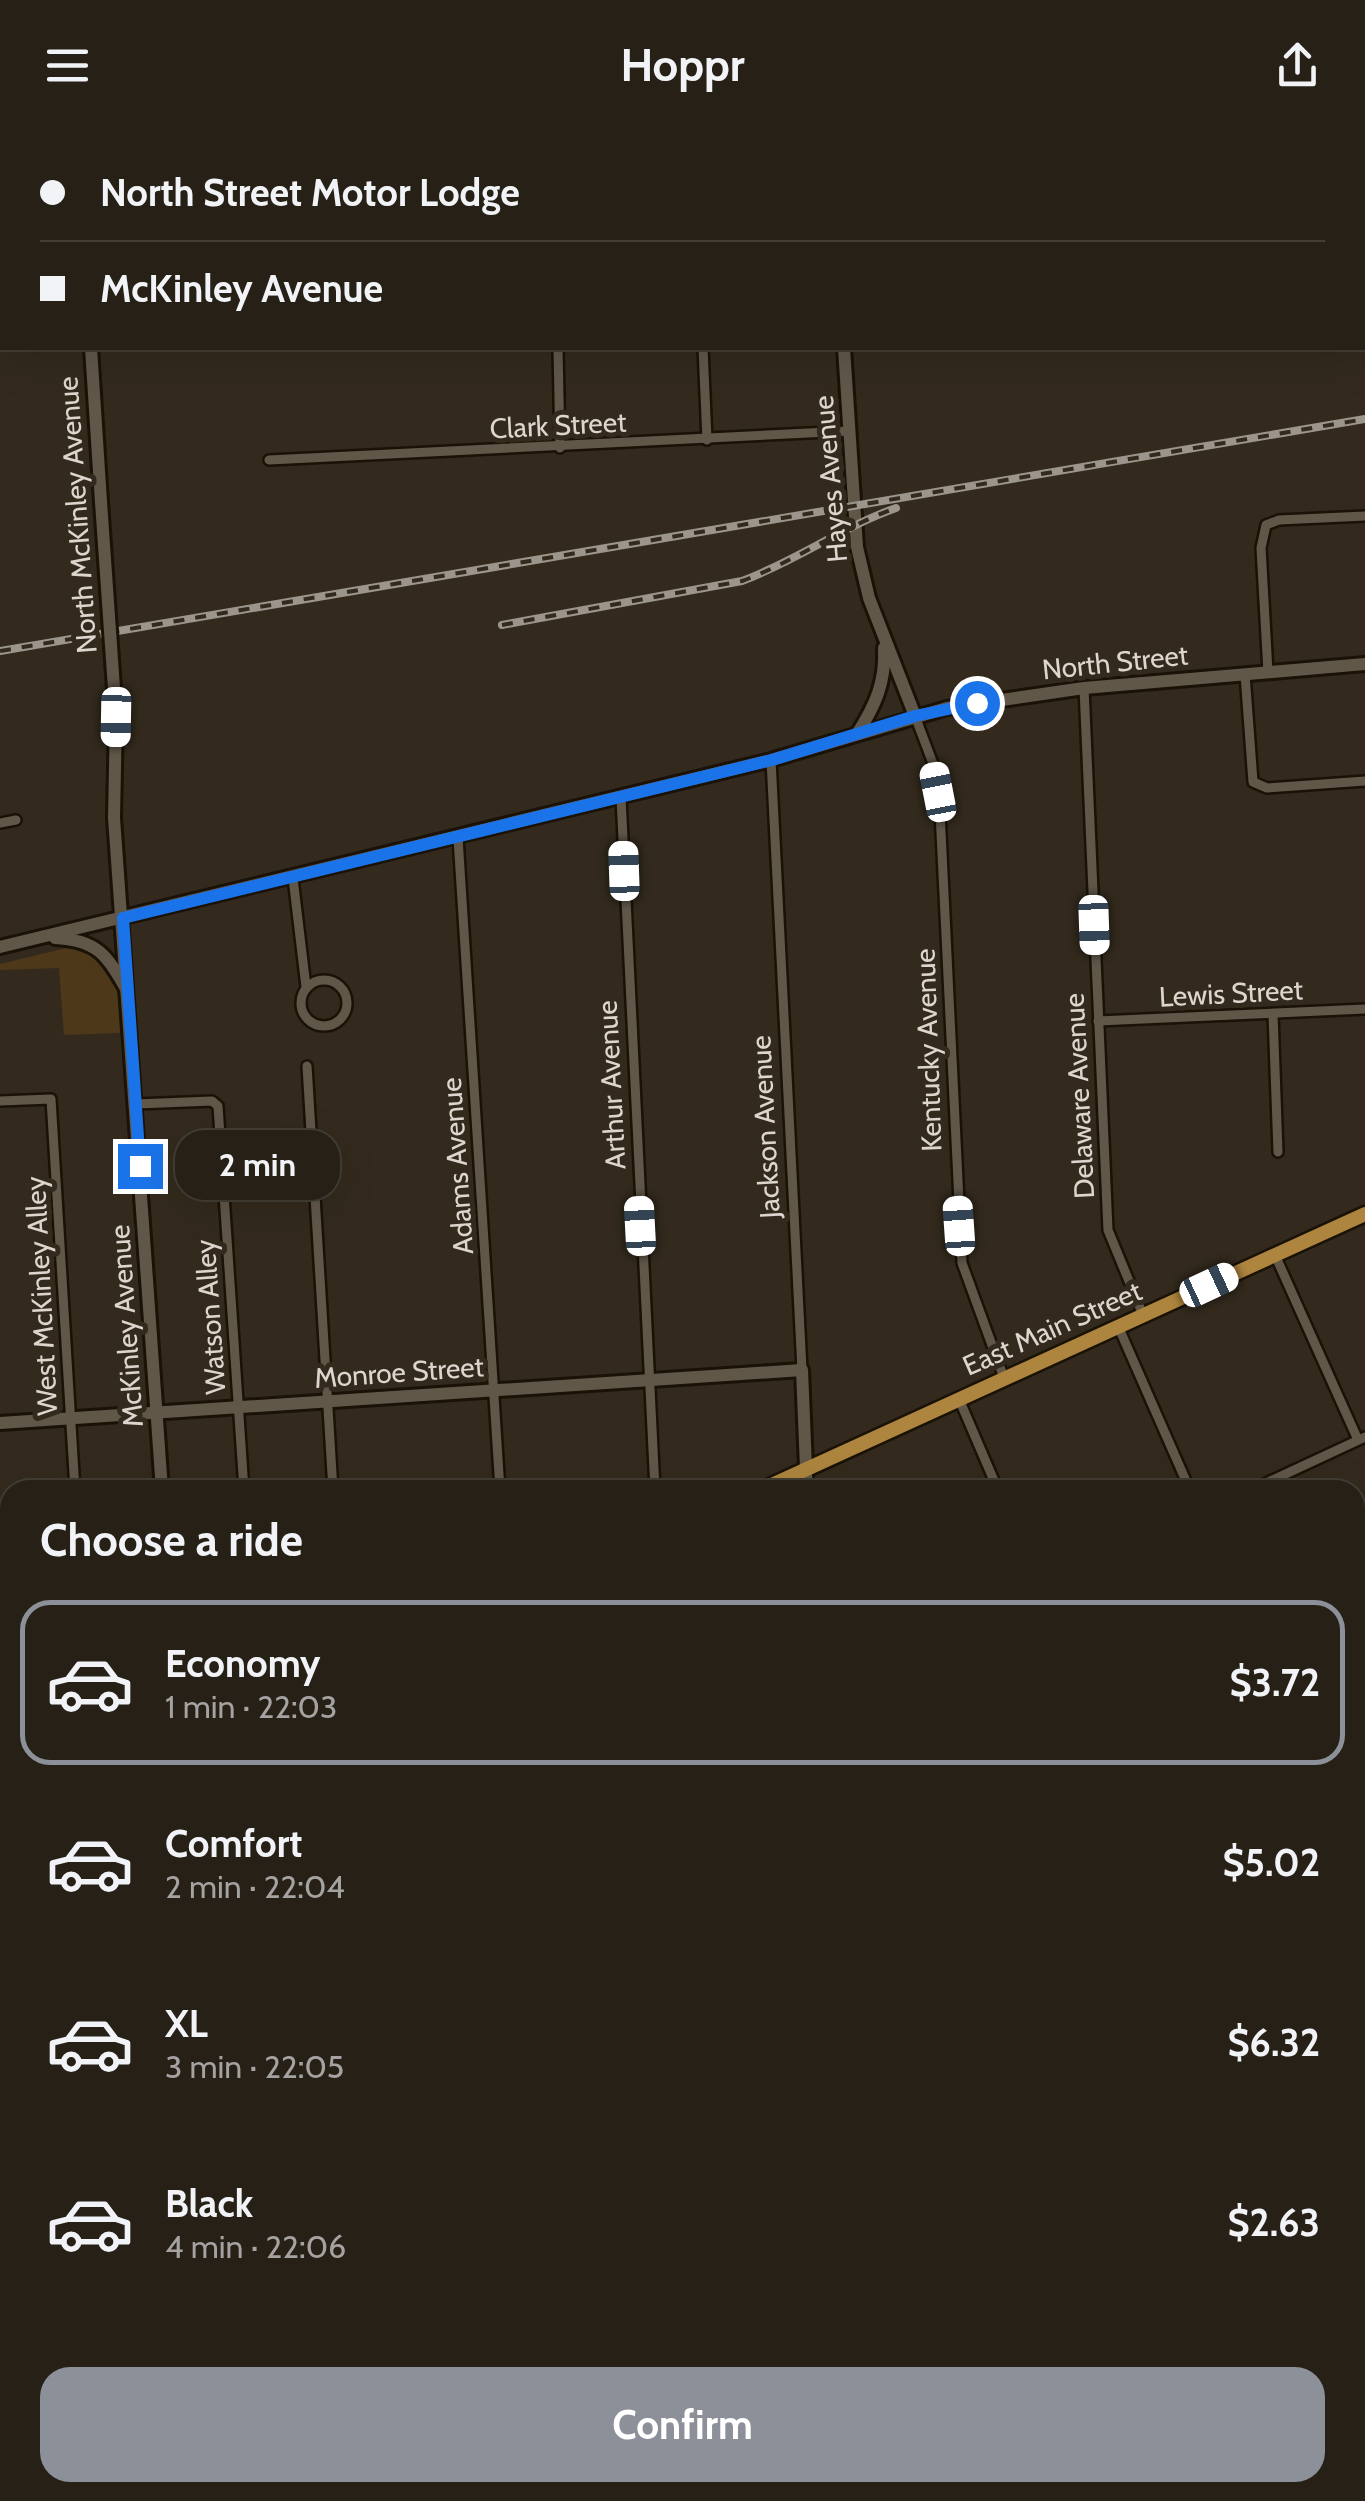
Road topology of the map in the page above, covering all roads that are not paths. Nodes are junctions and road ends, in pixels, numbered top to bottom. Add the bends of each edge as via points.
1 (91, 350) edge
2 (558, 350) edge
3 (703, 350) edge
4 (844, 350) edge
5 (849, 431) junction
6 (707, 440) junction
7 (560, 448) junction
8 (268, 460) dead end
9 (1365, 516) edge
10 (884, 636) junction
11 (1365, 664) edge
12 (1268, 672) junction
13 (1245, 674) junction
14 (1084, 688) junction
15 (915, 716) junction
16 (857, 734) junction
17 (772, 760) junction
18 (1365, 781) edge
19 (621, 798) junction
20 (16, 820) dead end
21 (0, 822) edge
22 (458, 838) junction
23 (293, 878) junction
24 (123, 918) junction
25 (37, 938) junction
26 (0, 946) edge
27 (306, 987) junction
28 (128, 994) junction
29 (1365, 1009) edge
30 (1273, 1014) junction
31 (1098, 1021) junction
32 (307, 1066) dead end
33 (0, 1102) edge
34 (136, 1104) junction
35 (1278, 1152) dead end
36 (1365, 1214) edge
37 (1275, 1254) junction
38 (1143, 1315) junction
39 (1118, 1326) junction
40 (802, 1370) junction
41 (1004, 1378) junction
42 (649, 1380) junction
43 (494, 1391) junction
44 (958, 1398) junction
45 (328, 1402) junction
46 (239, 1408) junction
47 (156, 1412) junction
48 (70, 1417) junction
49 (0, 1423) edge
50 (1362, 1438) edge
51 (806, 1468) junction
52 (74, 1480) edge
53 (161, 1480) edge
54 (243, 1480) edge
55 (333, 1480) edge
56 (499, 1480) edge
57 (654, 1480) edge
58 (781, 1480) edge
59 (808, 1480) edge
60 (994, 1480) edge
61 (1186, 1480) edge
62 (1272, 1480) edge

1 - 24 street, North McKinley Avenue, bridge
2 - 7 street
3 - 6 street
4 - 5 street, Hayes Avenue
5 - 6 street, Clark Street
5 - 10 street, Hayes Avenue via 857,547
6 - 7 street, Clark Street
7 - 8 street, Clark Street
9 - 12 street via 1266,525 1261,548
10 - 15 street, Hayes Avenue
10 - 16 street via 877,702
11 - 12 street, North Street
12 - 13 street, North Street
13 - 14 street, North Street
13 - 18 street via 1252,782
14 - 15 street, North Street
14 - 31 street, Delaware Avenue
15 - 16 street, North Street
15 - 41 street, Kentucky Avenue via 932,760 940,812 962,1263
16 - 17 street, North Street
17 - 19 street, North Street
17 - 40 street, Jackson Avenue
19 - 22 street, North Street
19 - 42 street, Arthur Avenue
20 - 21 street
22 - 23 street, North Street
22 - 43 street, Adams Avenue
23 - 24 street, North Street
23 - 27 street
24 - 25 street, North Street
24 - 28 street, McKinley Avenue
25 - 26 street, North Street
25 - 28 street via 76,939 100,950
27 - 27 street via 300,1005 310,1022 328,1026 342,1018 348,1004 337,984 321,980
28 - 34 street, McKinley Avenue
29 - 30 street, Lewis Street
30 - 31 street, Lewis Street
30 - 35 street
31 - 38 street, Delaware Avenue via 1108,1230
32 - 45 street
33 - 48 street, West McKinley Alley via 51,1099
34 - 46 street, Watson Alley via 218,1106
34 - 47 street, McKinley Avenue
36 - 37 main road, East Main Street
37 - 38 main road, East Main Street
37 - 50 street
38 - 39 main road, East Main Street
39 - 41 main road, East Main Street
39 - 61 street
40 - 42 street, Monroe Street
40 - 51 street, Jackson Avenue
41 - 44 main road, East Main Street
42 - 43 street, Monroe Street
42 - 57 street, Arthur Avenue
43 - 45 street, Monroe Street
43 - 56 street, Adams Avenue
44 - 51 main road, East Main Street
44 - 60 street
45 - 46 street, Monroe Street
45 - 55 street
46 - 47 street, Monroe Street
46 - 54 street, Watson Alley
47 - 48 street, Monroe Street
47 - 53 street, McKinley Avenue
48 - 49 street, Monroe Street
48 - 52 street, West McKinley Alley
50 - 62 street
51 - 58 main road, East Main Street
51 - 59 street, Jackson Avenue

